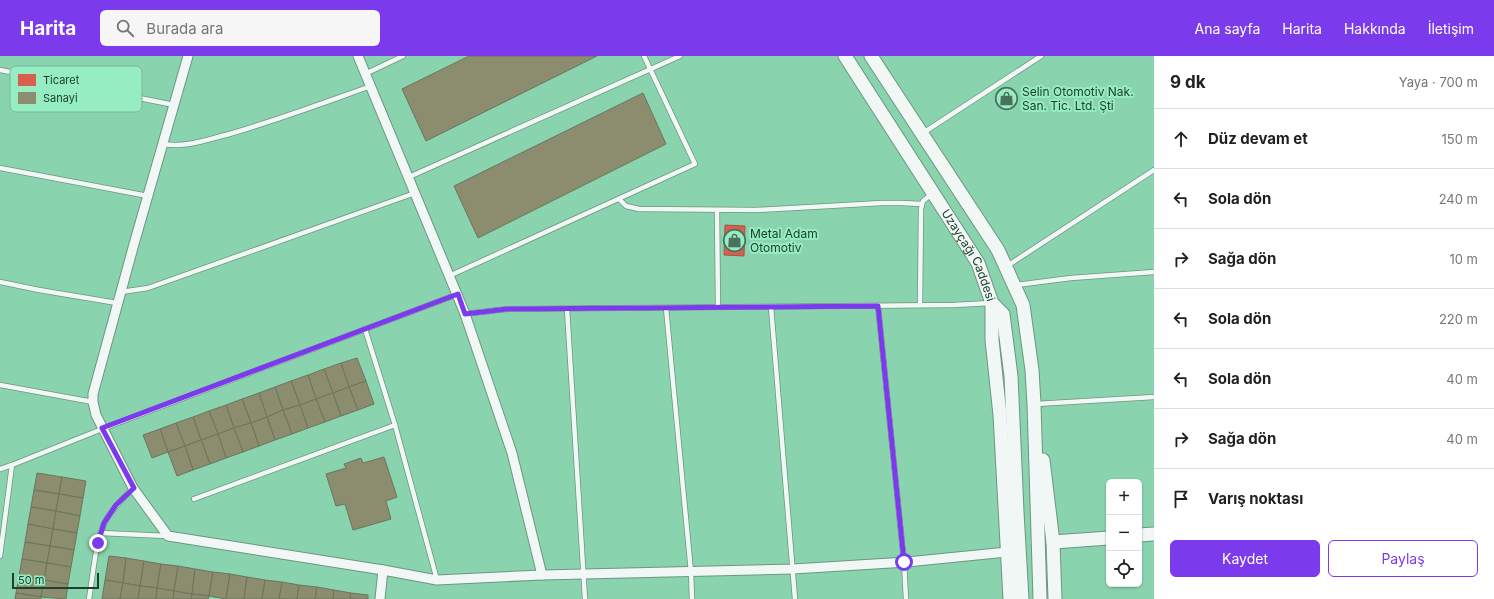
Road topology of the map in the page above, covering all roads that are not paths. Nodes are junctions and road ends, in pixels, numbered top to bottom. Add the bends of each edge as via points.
1 (188, 56) edge
2 (358, 56) edge
3 (403, 56) edge
4 (644, 56) edge
5 (680, 56) edge
6 (845, 56) edge
7 (871, 56) edge
8 (1041, 56) edge
9 (0, 70) edge
10 (650, 70) junction
11 (10, 72) edge
12 (365, 74) junction
13 (371, 86) junction
14 (142, 99) edge
15 (174, 105) junction
16 (922, 134) junction
17 (163, 144) junction
18 (0, 168) edge
19 (1154, 170) edge
20 (408, 177) junction
21 (415, 194) junction
22 (934, 194) junction
23 (148, 196) junction
24 (619, 199) junction
25 (922, 204) junction
26 (717, 210) junction
27 (1006, 267) junction
28 (1154, 272) edge
29 (450, 276) junction
30 (0, 282) edge
31 (1014, 286) junction
32 (121, 292) junction
33 (458, 294) junction
34 (118, 303) junction
35 (992, 303) junction
36 (920, 305) junction
37 (878, 306) junction
38 (771, 307) junction
39 (666, 308) junction
40 (718, 308) junction
41 (567, 309) junction
42 (465, 314) junction
43 (365, 329) junction
44 (0, 385) edge
45 (1154, 397) edge
46 (93, 402) junction
47 (1034, 404) junction
48 (395, 425) junction
49 (102, 428) junction
50 (12, 465) junction
51 (0, 469) edge
52 (134, 488) junction
53 (194, 499) dead end
54 (101, 533) junction
55 (1154, 534) edge
56 (1142, 535) edge
57 (168, 536) junction
58 (1106, 538) edge
59 (1053, 542) junction
60 (1007, 552) junction
61 (0, 556) edge
62 (904, 562) junction
63 (794, 569) junction
64 (383, 570) junction
65 (691, 572) junction
66 (582, 574) junction
67 (542, 575) junction
68 (437, 580) junction
69 (89, 599) edge
70 (380, 599) edge
71 (584, 599) edge
72 (692, 599) edge
73 (795, 599) edge
74 (906, 599) edge
75 (1010, 599) edge
76 (1022, 599) edge
77 (1040, 599) edge
78 (1055, 599) edge

1 - 15 street
2 - 12 street
3 - 12 lane
4 - 10 lane
5 - 10 lane
6 - 22 main road, Uzayçağı Caddesi
7 - 16 main road, Uzayçağı Caddesi
8 - 16 lane
9 - 11 lane
10 - 20 lane
10 - 24 lane via 695,164
12 - 13 street
13 - 17 lane via 256,126 189,145
13 - 20 street
14 - 15 lane
15 - 17 street
16 - 27 main road, Uzayçağı Caddesi via 998,250
17 - 23 street
18 - 23 lane
19 - 27 lane
20 - 21 street
21 - 29 street
21 - 32 lane via 148,288
22 - 25 lane via 926,198
22 - 35 main road, Uzayçağı Caddesi via 978,263
23 - 32 street
24 - 26 lane via 626,206 635,209
24 - 29 lane
25 - 26 lane
25 - 36 lane
26 - 40 lane
27 - 31 main road, Uzayçağı Caddesi
28 - 31 lane via 1071,278
29 - 33 street
30 - 34 lane
31 - 47 main road, Uzayçağı Caddesi via 1023,305
32 - 34 street
33 - 42 street
33 - 43 lane
34 - 46 street via 94,386
35 - 36 lane
35 - 60 main road via 992,340 1000,415
35 - 76 main road, Uzayçağı Caddesi via 1003,314 1011,376
36 - 37 lane
37 - 38 lane
37 - 62 lane
38 - 40 lane
38 - 63 lane
39 - 40 lane
39 - 41 lane
39 - 65 lane
41 - 42 lane via 507,309
41 - 66 lane
42 - 67 street via 512,453
43 - 48 lane
43 - 49 lane
44 - 46 lane
45 - 47 lane
46 - 49 street
47 - 59 main road
47 - 77 main road, Uzayçağı Caddesi
48 - 53 lane
48 - 68 lane
49 - 50 lane
49 - 52 street
50 - 51 lane
50 - 61 lane
52 - 54 lane via 116,505 104,523
52 - 57 street
54 - 57 lane
54 - 69 lane
55 - 56 main road
57 - 64 street
58 - 59 main road
59 - 78 main road
60 - 62 street
60 - 75 main road
62 - 63 street
62 - 74 lane
63 - 65 street
63 - 73 lane
64 - 68 street
64 - 70 street
65 - 66 street
65 - 72 lane
66 - 67 street
66 - 71 lane
67 - 68 street

